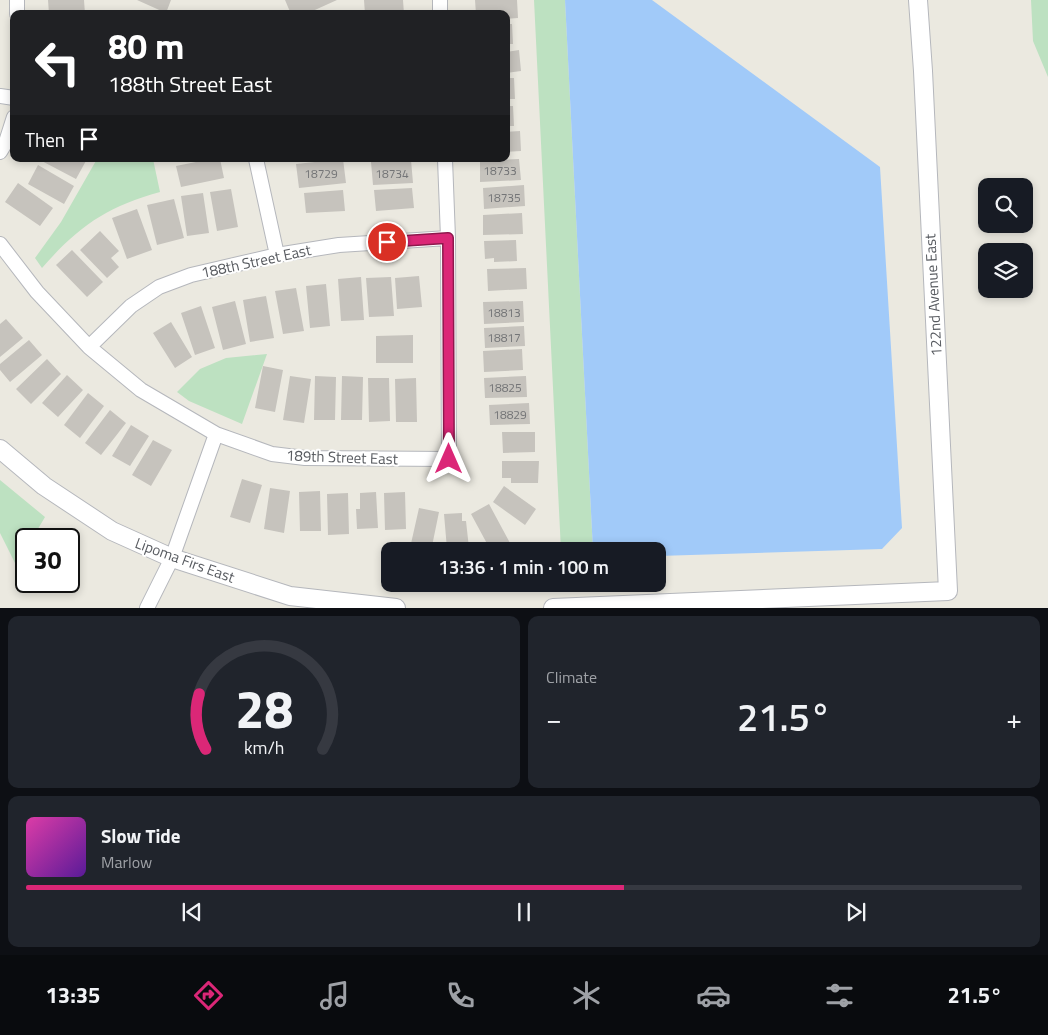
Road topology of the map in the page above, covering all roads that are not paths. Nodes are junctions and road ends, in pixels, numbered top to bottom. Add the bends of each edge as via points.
1 (918, 0) edge
2 (10, 130) edge
3 (0, 152) edge
4 (257, 162) edge
5 (445, 162) edge
6 (448, 238) junction
7 (0, 244) edge
8 (277, 255) junction
9 (89, 347) junction
10 (216, 434) junction
11 (0, 449) edge
12 (172, 558) junction
13 (147, 608) edge
14 (396, 608) edge
15 (553, 608) edge

1 - 15 street, 122nd Avenue East via 948,591
2 - 3 street
4 - 8 street
5 - 6 street
6 - 8 street, 188th Street East via 339,245
6 - 10 street, 189th Street East via 449,459 297,457 272,454
7 - 9 street, 189th Street East via 37,292
8 - 9 street, 188th Street East via 191,275 159,286 131,306
9 - 10 street, 189th Street East via 141,390
10 - 12 street
11 - 12 street, Lipoma Firs East via 44,486 112,531
12 - 13 street
12 - 14 street, Lipoma Firs East via 290,596

